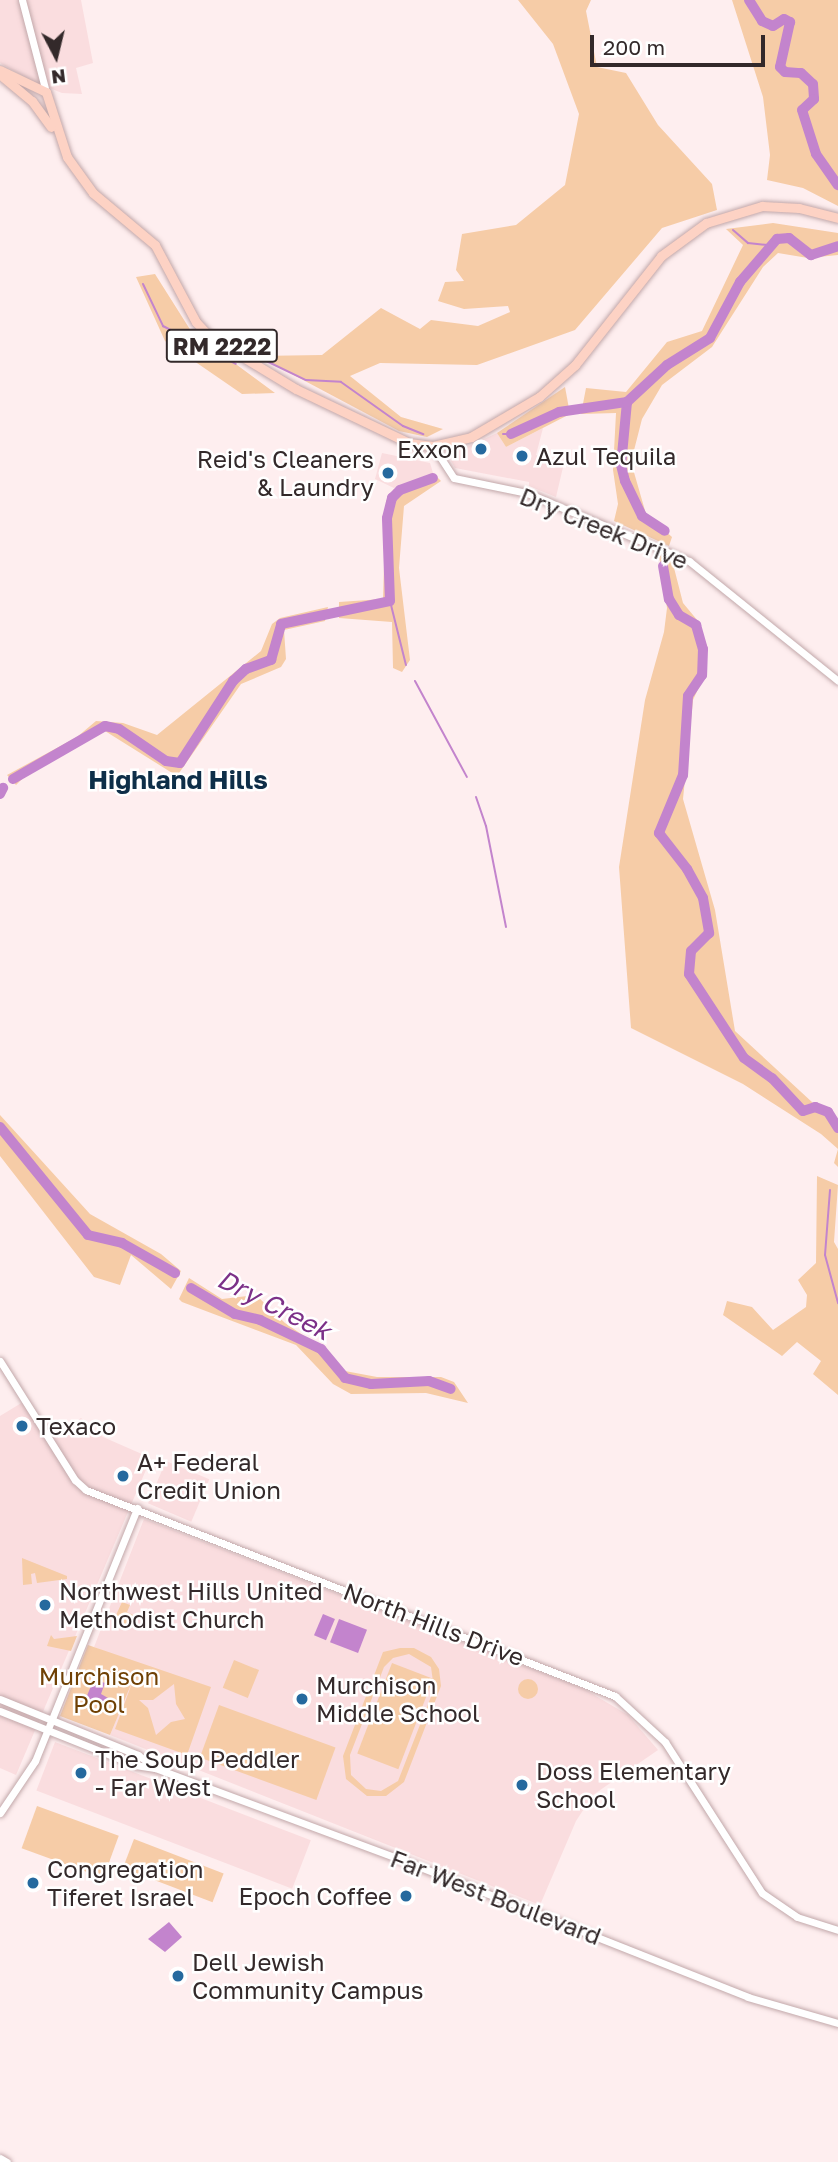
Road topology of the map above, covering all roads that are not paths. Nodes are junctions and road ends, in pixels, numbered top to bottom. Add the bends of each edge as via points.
1 (22, 0) edge
2 (0, 72) edge
3 (46, 93) junction
4 (56, 134) junction
5 (838, 218) edge
6 (433, 446) junction
7 (838, 681) edge
8 (0, 1361) edge
9 (137, 1508) junction
10 (0, 1699) edge
11 (0, 1711) edge
12 (52, 1720) junction
13 (48, 1730) junction
14 (155, 1768) junction
15 (0, 1813) edge
16 (838, 1930) edge
17 (838, 2023) edge
18 (0, 2158) edge
19 (7, 2162) edge

1 - 3 street
2 - 3 main road, RM 2222
2 - 4 main road, RM 2222 via 32,101
3 - 4 main road, RM 2222
4 - 6 main road, RM 2222 via 93,193 155,245 190,313 210,337 296,389 391,437
5 - 6 main road, RM 2222 via 799,208 762,206 706,223 661,256 557,382 471,437
6 - 7 street, Dry Creek Drive via 454,478 527,493 690,561
8 - 9 street, North Hills Drive via 75,1480 86,1490
9 - 12 street
9 - 16 street, North Hills Drive via 615,1696 665,1742 762,1893 797,1917
10 - 12 street, Far West Boulevard
11 - 13 street, Far West Boulevard
12 - 13 street
12 - 14 street, Far West Boulevard via 138,1755
13 - 14 street, Far West Boulevard via 135,1765
13 - 15 street via 35,1761
14 - 17 street, Far West Boulevard via 748,1997
18 - 19 street

